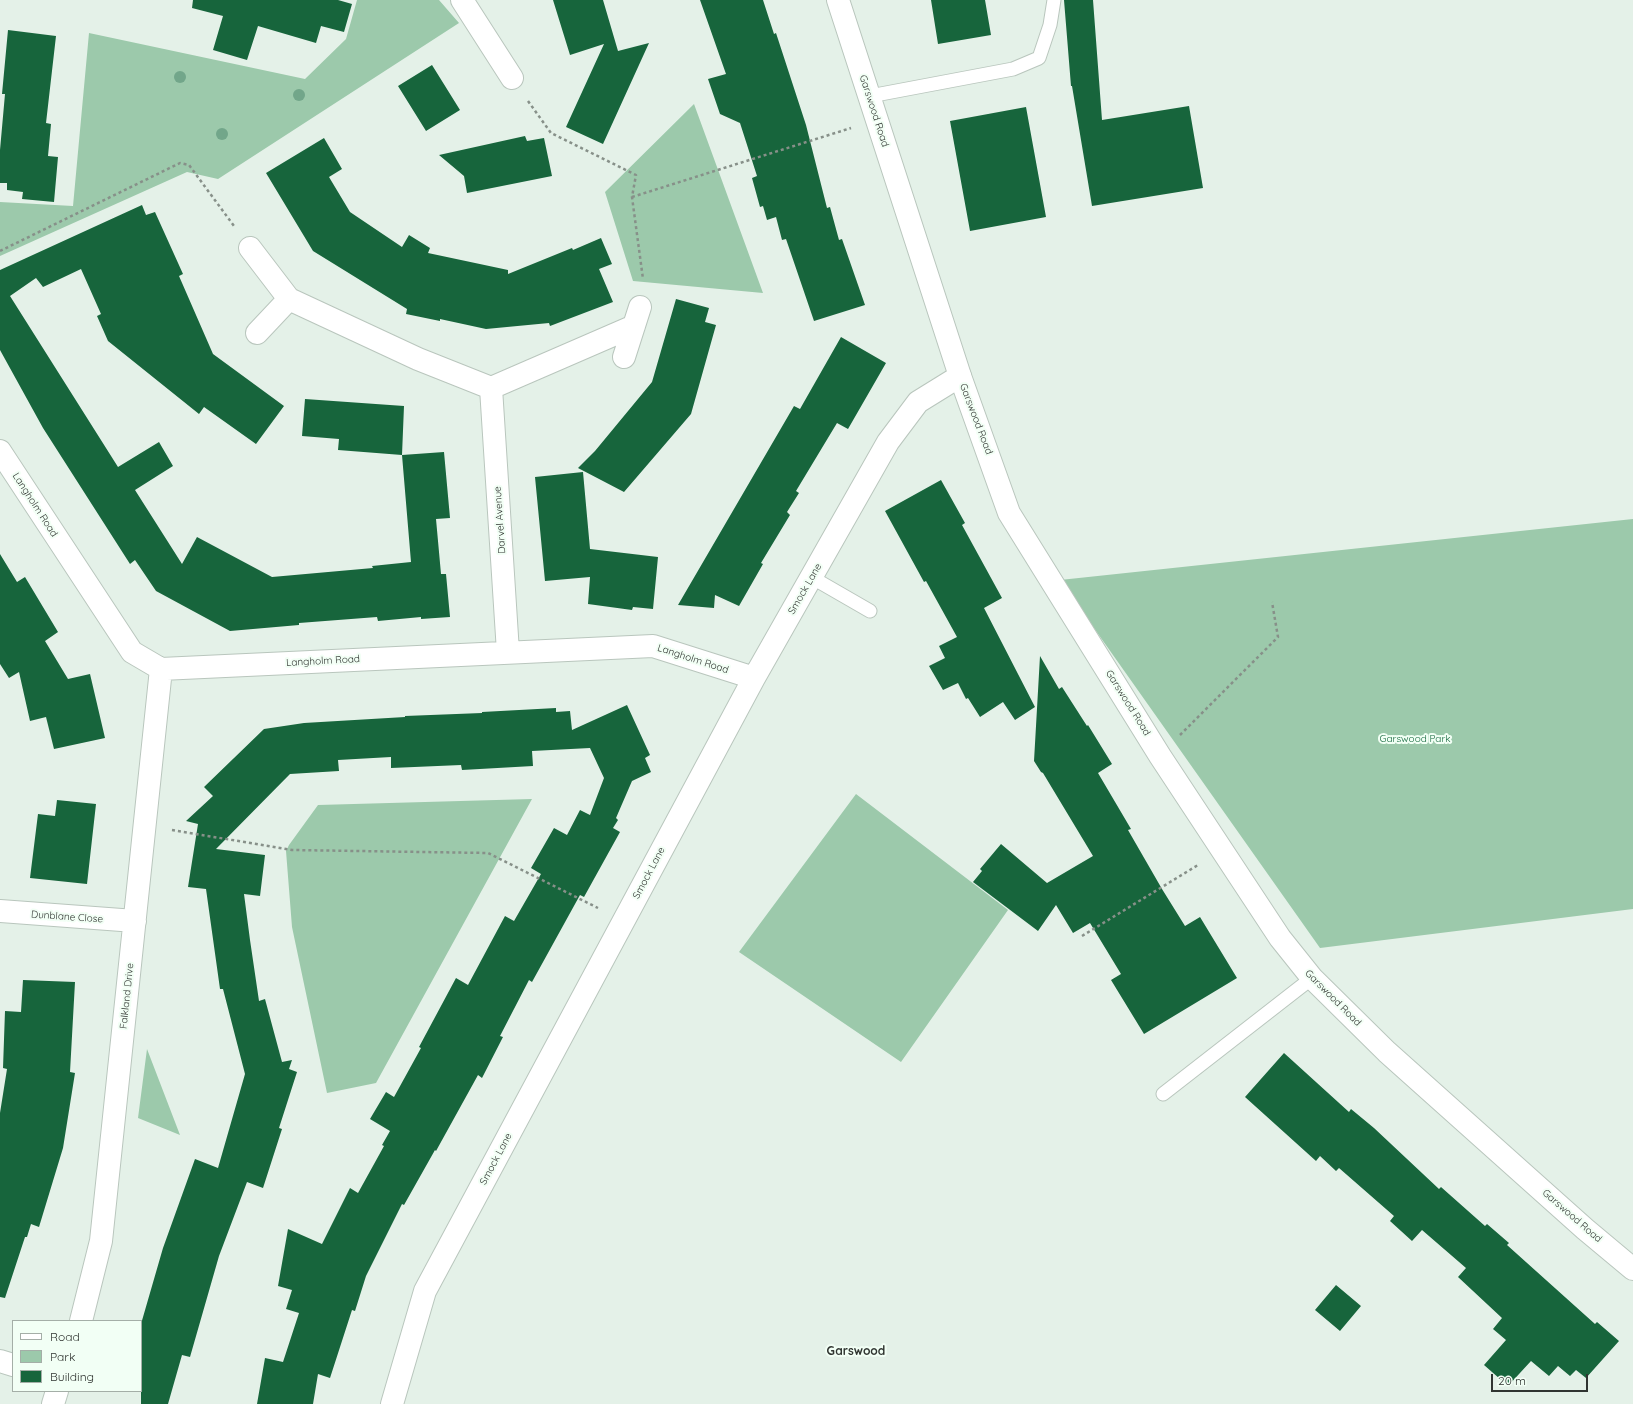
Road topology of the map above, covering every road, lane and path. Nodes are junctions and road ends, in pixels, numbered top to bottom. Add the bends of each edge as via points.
1 (462, 0) edge
2 (838, 0) edge
3 (1054, 0) edge
4 (512, 78) joint
5 (870, 96) junction
6 (877, 119) junction
7 (632, 197) junction
8 (250, 248) joint
9 (0, 251) edge
10 (289, 299) junction
11 (637, 316) junction
12 (257, 333) dead end
13 (624, 357) dead end
14 (960, 376) junction
15 (491, 388) junction
16 (0, 451) edge
17 (811, 578) junction
18 (1272, 602) dead end
19 (870, 611) dead end
20 (508, 652) junction
21 (161, 669) junction
22 (754, 678) junction
23 (1160, 756) junction
24 (145, 826) junction
25 (1222, 851) junction
26 (0, 912) edge
27 (135, 921) junction
28 (624, 921) junction
29 (1082, 936) dead end
30 (1312, 978) junction
31 (1164, 1094) dead end
32 (1633, 1269) edge
33 (81, 1320) edge
34 (0, 1360) edge
35 (12, 1365) edge
36 (57, 1392) edge
37 (53, 1404) edge
38 (392, 1404) edge

1 - 4 street
2 - 5 street, Garswood Road
3 - 5 lane via 1050,26 1039,58 1012,69
4 - 7 path via 551,133 636,175
5 - 6 street, Garswood Road
6 - 7 path
6 - 14 street, Garswood Road
7 - 11 path via 644,288
8 - 9 path via 189,165 180,163
8 - 10 street
10 - 12 street
10 - 15 street via 418,359
11 - 13 street
11 - 15 street
14 - 17 street, Smock Lane via 918,402 888,442
14 - 23 street, Garswood Road via 1009,513
15 - 20 street, Darvel Avenue
16 - 21 street, Langholm Road via 132,652
17 - 19 lane
17 - 22 street, Smock Lane
18 - 23 path via 1278,637
20 - 21 street, Langholm Road
20 - 22 street, Langholm Road via 653,646
21 - 24 street, Falkland Drive
22 - 28 street, Smock Lane
23 - 25 street, Garswood Road
24 - 27 street, Falkland Drive
24 - 28 path via 292,850 488,853
25 - 29 path
25 - 30 street, Garswood Road via 1280,938
26 - 27 street, Dunblane Close
27 - 33 street, Falkland Drive via 101,1240
28 - 38 street, Smock Lane via 425,1291
30 - 31 lane
30 - 32 street, Garswood Road via 1387,1052
34 - 35 street
36 - 37 street

